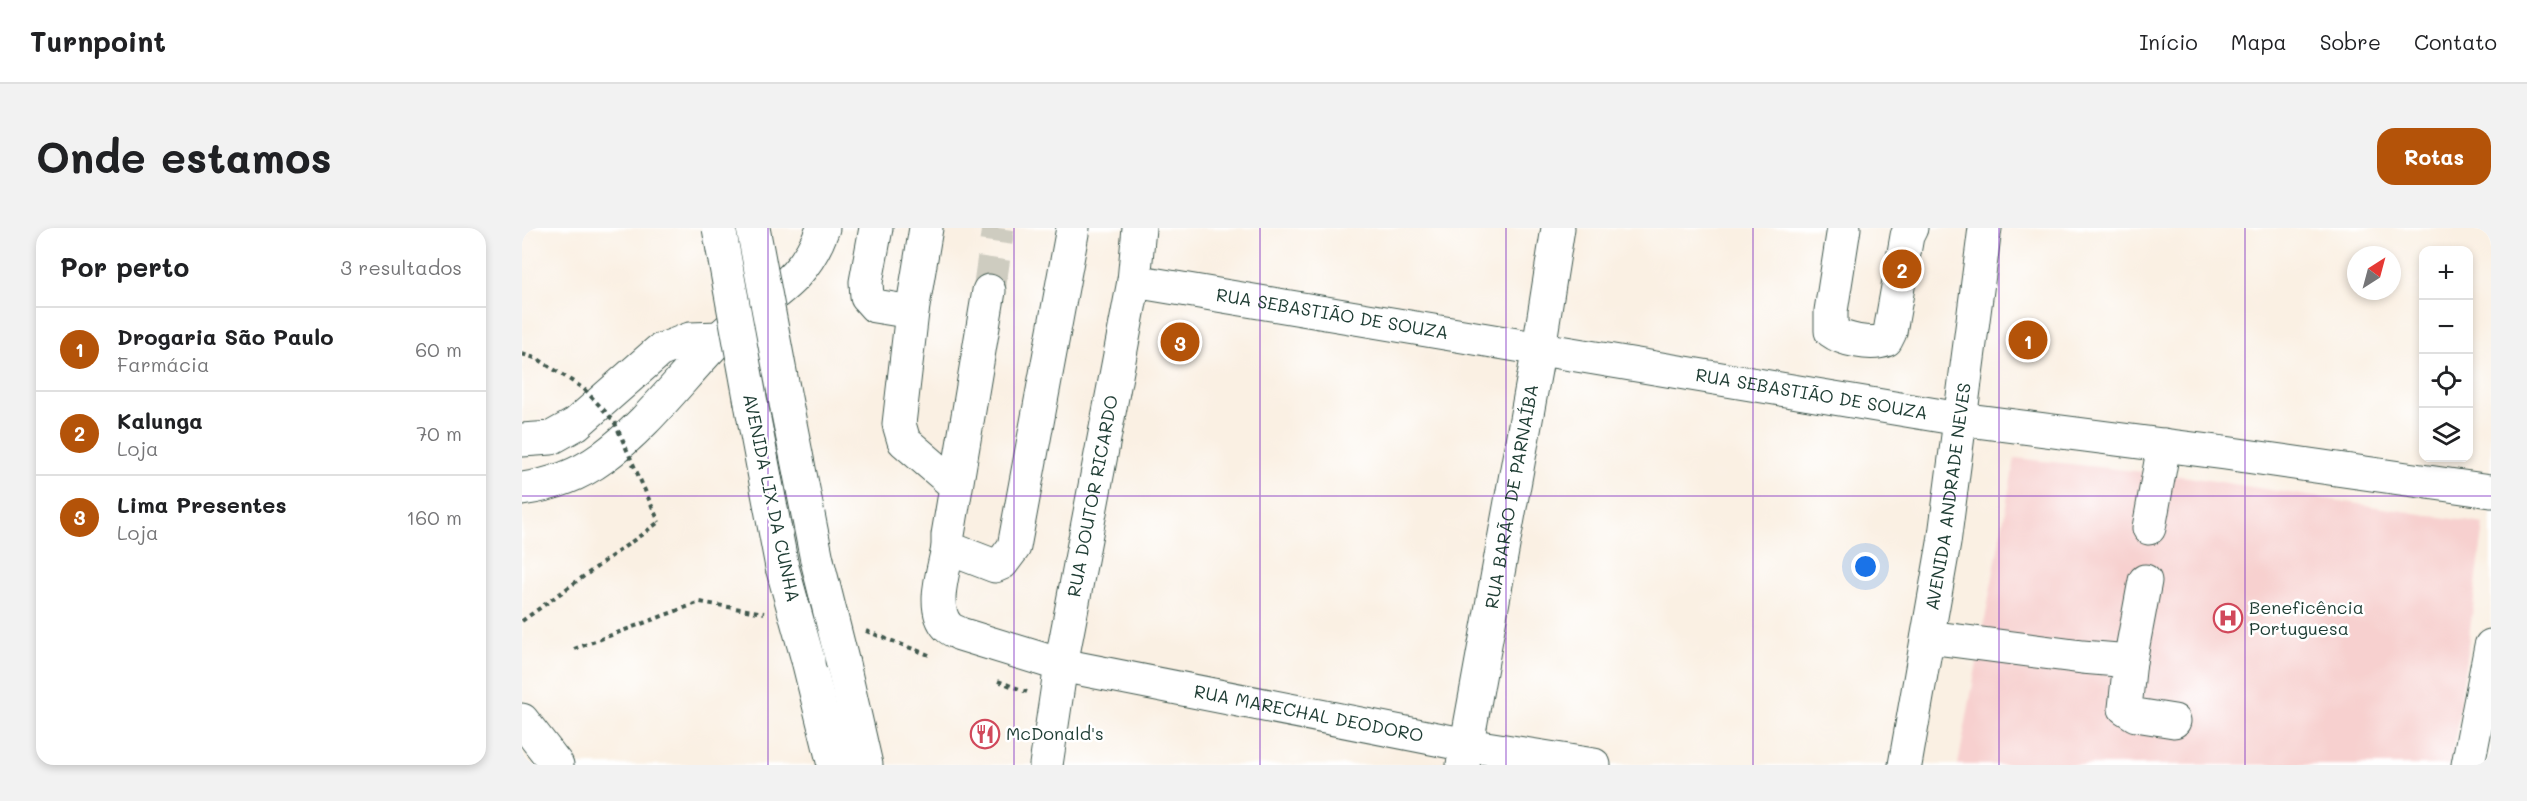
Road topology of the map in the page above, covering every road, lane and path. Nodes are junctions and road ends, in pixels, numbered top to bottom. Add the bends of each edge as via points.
1 (719, 228) edge
2 (753, 228) edge
3 (823, 228) edge
4 (876, 228) edge
5 (926, 228) edge
6 (1073, 228) edge
7 (1139, 228) edge
8 (1558, 228) edge
9 (1844, 228) edge
10 (1911, 228) edge
11 (1985, 228) edge
12 (1134, 281) junction
13 (989, 291) tunnel mouth
14 (912, 312) junction
15 (720, 338) junction
16 (1539, 348) junction
17 (522, 354) edge
18 (1960, 419) junction
19 (522, 440) edge
20 (2164, 445) junction
21 (955, 485) junction
22 (522, 489) edge
23 (2491, 491) edge
24 (2149, 528) dead end
25 (948, 548) junction
26 (2145, 581) dead end
27 (522, 621) edge
28 (1928, 637) junction
29 (2491, 646) edge
30 (2130, 661) junction
31 (1061, 666) junction
32 (522, 720) edge
33 (2174, 721) dead end
34 (1465, 755) edge
35 (557, 765) edge
36 (834, 765) edge
37 (866, 765) edge
38 (1046, 765) edge
39 (1594, 765) edge
40 (1905, 765) edge
41 (2468, 765) edge

1 - 36 main road, AVENIDA LIX DA CUNHA, bridge via 782,567
2 - 37 main road, AVENIDA LIX DA CUNHA, bridge via 817,560
3 - 15 main road via 816,247 788,284
4 - 14 main road via 867,297 875,306
5 - 14 main road
6 - 25 main road via 1012,551 995,566
7 - 12 main road, RUA DOUTOR RICARDO
8 - 16 main road, RUA BARÃO DE PARNAÍBA
9 - 10 main road via 1831,331 1878,343 1886,340 1890,332
11 - 18 main road, AVENIDA ANDRADE NEVES
12 - 16 main road, RUA SEBASTIÃO DE SOUZA
12 - 31 main road, RUA DOUTOR RICARDO
13 - 21 main road
14 - 21 main road via 899,424 904,441
15 - 19 main road via 690,339 659,351 576,424 551,438
15 - 22 main road via 652,412 602,458 566,479
16 - 18 main road, RUA SEBASTIÃO DE SOUZA
16 - 34 main road, RUA BARÃO DE PARNAÍBA
17 - 27 path, bridge via 538,359 584,389 614,421 659,522
18 - 20 main road, RUA SEBASTIÃO DE SOUZA
18 - 28 main road, AVENIDA ANDRADE NEVES
20 - 23 main road, RUA SEBASTIÃO DE SOUZA
20 - 24 main road
21 - 25 main road
25 - 31 main road, RUA MARECHAL DEODORO via 939,600 948,627
26 - 30 main road
28 - 30 main road
28 - 40 main road, AVENIDA ANDRADE NEVES
29 - 41 main road
30 - 33 main road via 2125,708 2136,715
31 - 34 main road, RUA MARECHAL DEODORO
31 - 38 main road, RUA DOUTOR RICARDO
32 - 35 main road
34 - 39 main road, RUA MARECHAL DEODORO

